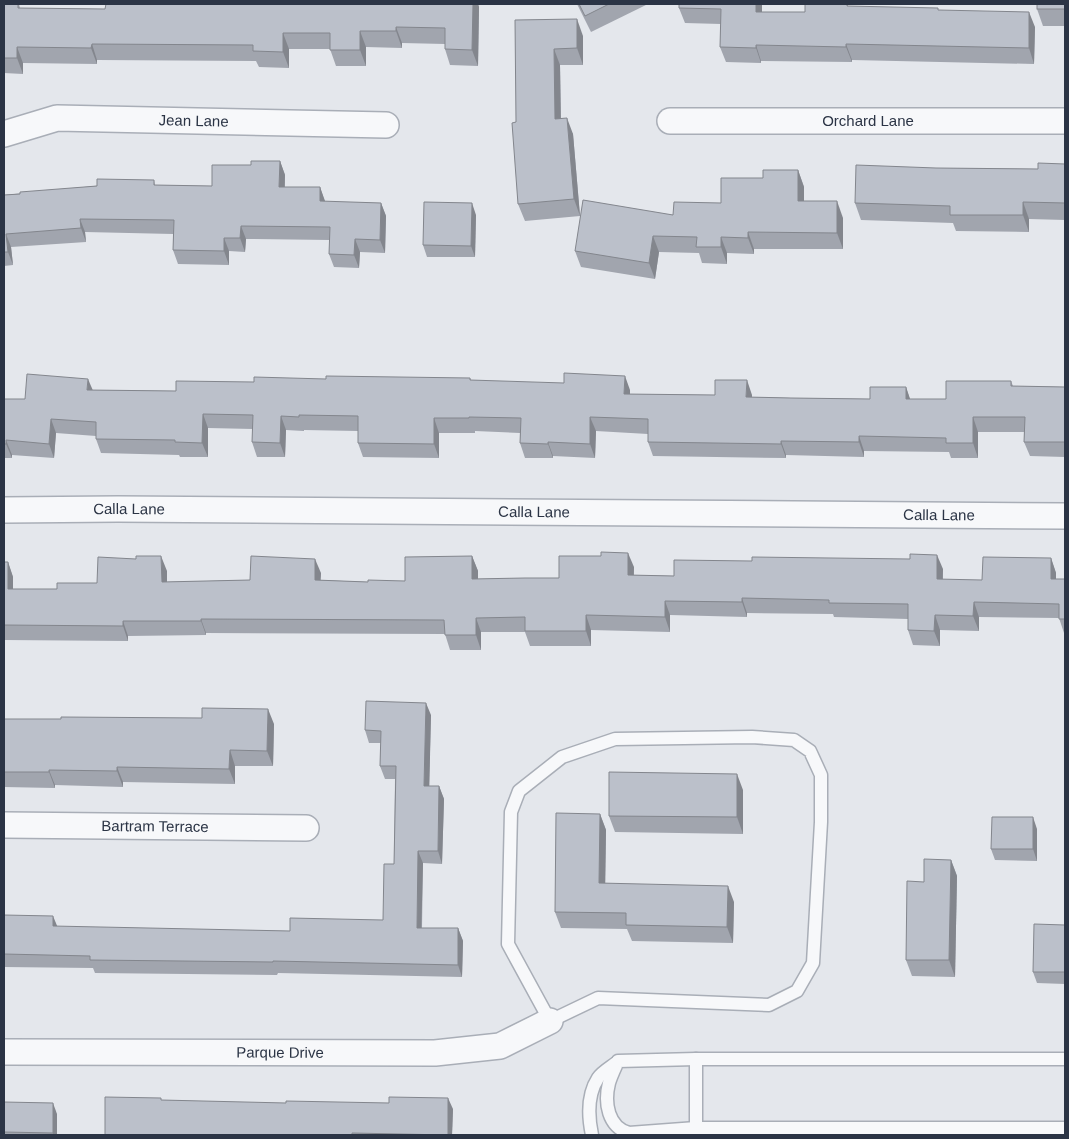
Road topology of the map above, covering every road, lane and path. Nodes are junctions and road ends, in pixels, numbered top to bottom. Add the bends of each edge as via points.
1 (670, 120) dead end
2 (1065, 121) edge
3 (386, 125) dead end
4 (4, 134) edge
5 (4, 510) edge
6 (1065, 516) edge
7 (4, 825) edge
8 (306, 828) dead end
9 (550, 1021) junction
10 (4, 1052) edge
11 (696, 1059) junction
12 (1065, 1059) edge
13 (618, 1061) junction
14 (696, 1128) junction
15 (1065, 1128) edge
16 (592, 1135) edge

1 - 2 street, Orchard Lane
3 - 4 street, Jean Lane via 57,118
5 - 6 street, Calla Lane
7 - 8 street, Bartram Terrace
9 - 9 lane via 598,998 769,1005 797,991 813,963 821,822 821,776 810,751 794,740 615,739 562,757 519,791 510,812 508,944
9 - 10 street, Parque Drive via 500,1046 435,1053
11 - 12 lane
11 - 13 lane
11 - 14 lane
13 - 14 lane via 607,1095 614,1125 629,1133
13 - 16 lane via 598,1076 589,1097
14 - 15 lane

